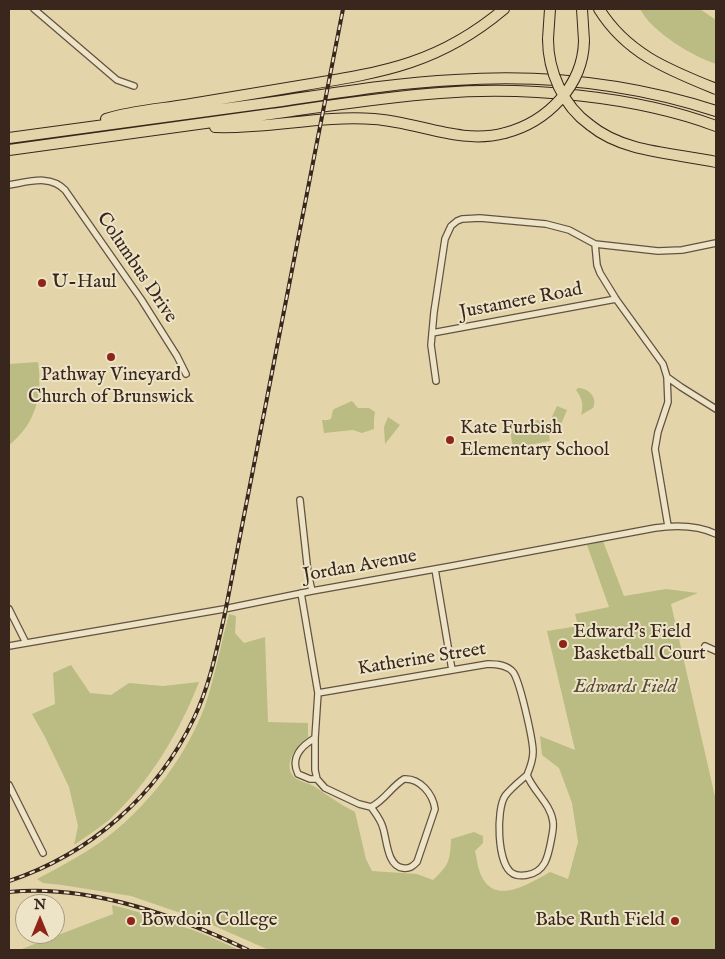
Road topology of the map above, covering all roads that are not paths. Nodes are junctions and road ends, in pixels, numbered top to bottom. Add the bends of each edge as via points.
1 (34, 9) edge
2 (504, 9) edge
3 (550, 9) edge
4 (582, 9) edge
5 (599, 9) edge
6 (134, 86) dead end
7 (716, 89) edge
8 (716, 112) edge
9 (199, 124) junction
10 (716, 126) edge
11 (79, 128) junction
12 (9, 138) edge
13 (9, 150) edge
14 (716, 162) edge
15 (9, 185) edge
16 (716, 243) edge
17 (595, 244) junction
18 (616, 299) junction
19 (432, 333) junction
20 (186, 374) dead end
21 (667, 377) junction
22 (436, 381) dead end
23 (716, 409) edge
24 (300, 500) dead end
25 (668, 526) junction
26 (716, 534) edge
27 (435, 569) junction
28 (312, 591) junction
29 (301, 593) junction
30 (9, 609) edge
31 (26, 643) junction
32 (9, 646) edge
33 (705, 646) dead end
34 (716, 651) edge
35 (452, 670) junction
36 (318, 693) junction
37 (315, 738) junction
38 (528, 775) junction
39 (317, 779) junction
40 (9, 785) edge
41 (371, 807) junction
42 (43, 853) dead end

1 - 6 street via 117,80
2 - 11 highway via 458,42 393,69 112,117
3 - 14 highway, bridge via 550,61 560,88 575,112 590,126 632,146
4 - 9 highway, bridge via 584,51 569,88 536,120 505,133 462,137 374,119 216,128
5 - 7 highway via 612,27 641,53 666,69
8 - 11 highway via 660,96 585,83 482,78 390,86
9 - 10 highway via 415,95 490,91 540,92 615,101
9 - 13 highway
11 - 12 highway
15 - 20 street, Columbus Drive via 46,180 60,185 120,268
16 - 17 street via 670,251
17 - 18 street via 597,265
17 - 19 street via 569,230 546,224 480,218 456,221 448,232 441,255
18 - 19 street, Justamere Road
18 - 21 street via 663,364
19 - 22 street
21 - 23 street
21 - 25 street via 668,402 655,449
24 - 28 street
25 - 26 street, Jordan Avenue via 692,527
25 - 27 street, Jordan Avenue
27 - 28 street, Jordan Avenue
27 - 35 street
28 - 29 street, Jordan Avenue
29 - 31 street, Jordan Avenue
29 - 36 street
30 - 31 street
31 - 32 street, Jordan Avenue
33 - 34 street
35 - 36 street, Katherine Street
35 - 38 street, Katherine Street via 495,664 514,672 533,752
36 - 37 street
37 - 39 street
37 - 39 street via 302,747 294,766 298,774
38 - 38 street via 554,822 546,862 537,872 520,876 509,871 502,859 500,818 502,802
39 - 41 street via 325,788
40 - 42 street
41 - 41 street via 404,779 415,781 430,794 435,809 417,862 412,867 400,868 392,859 381,821

